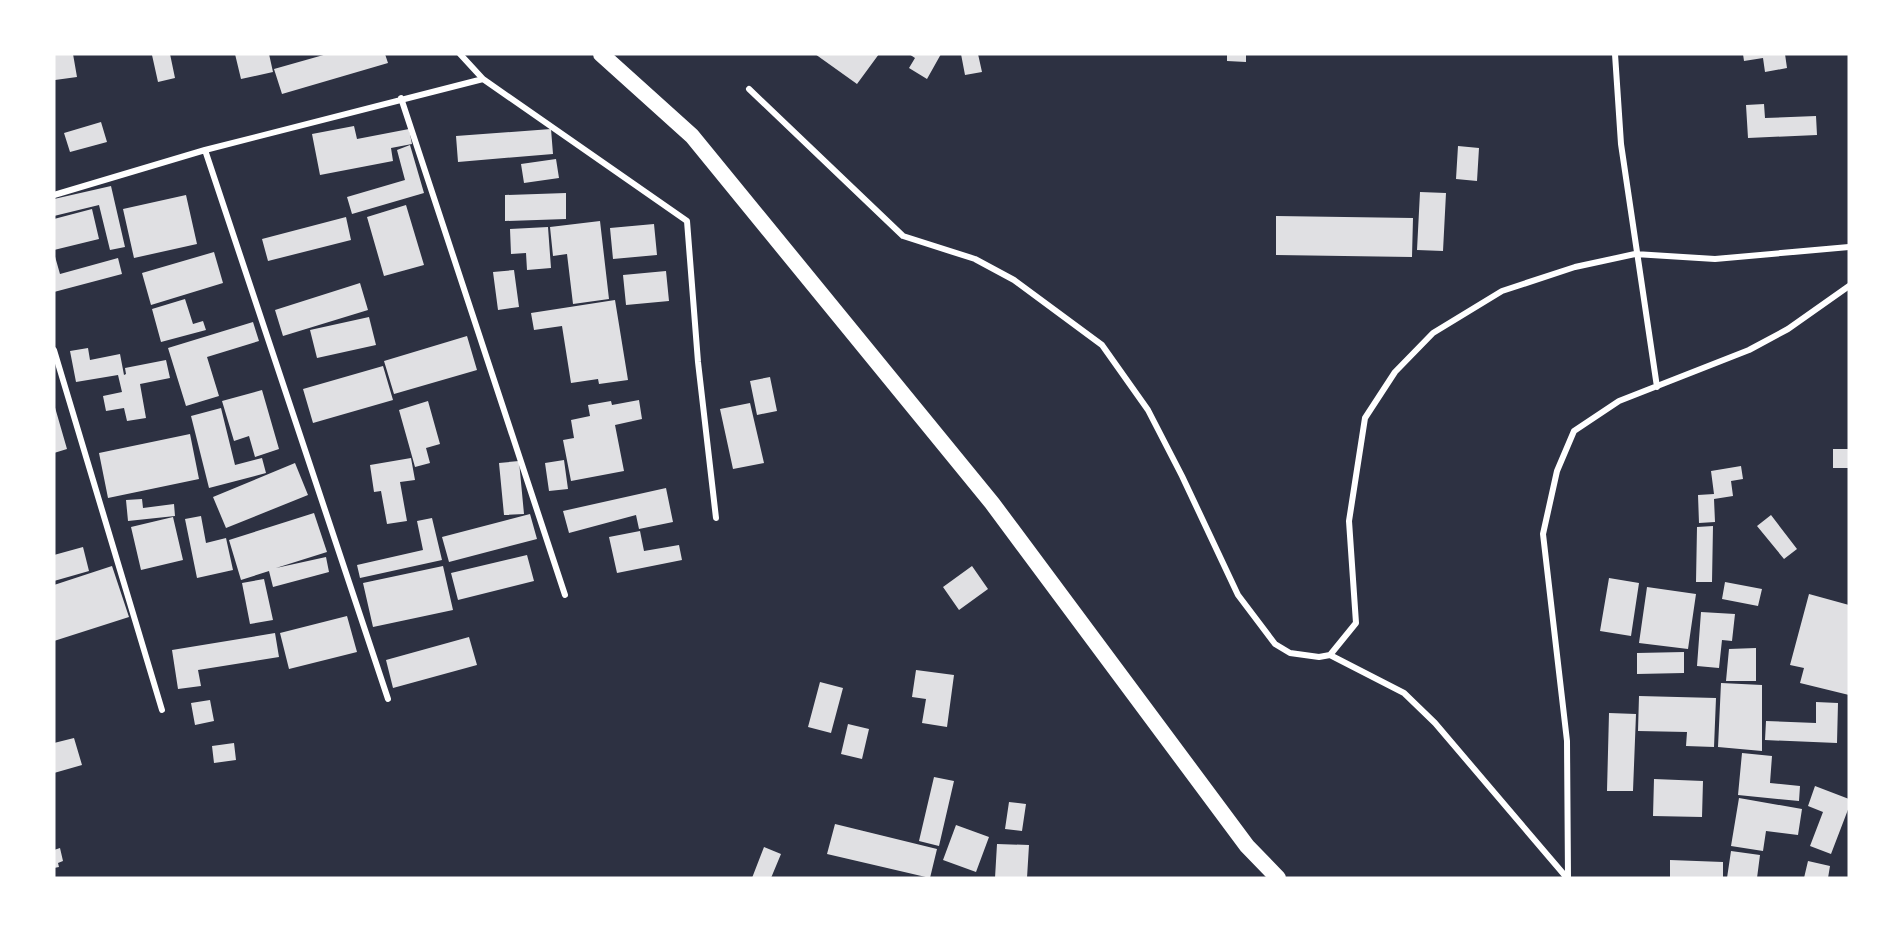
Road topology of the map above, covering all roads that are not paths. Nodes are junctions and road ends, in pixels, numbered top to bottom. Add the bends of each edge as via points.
1 (460, 54) edge
2 (601, 54) edge
3 (1615, 54) edge
4 (483, 79) junction
5 (749, 88) dead end
6 (401, 98) junction
7 (205, 150) junction
8 (54, 195) edge
9 (1849, 247) edge
10 (1635, 254) junction
11 (1849, 286) edge
12 (54, 350) edge
13 (1657, 387) junction
14 (716, 518) dead end
15 (565, 595) dead end
16 (1330, 655) junction
17 (388, 699) dead end
18 (162, 710) dead end
19 (1278, 878) edge
20 (1567, 878) edge

1 - 4 street
2 - 19 highway via 692,136 992,503 1247,846
3 - 10 street
4 - 6 street
4 - 14 street via 687,221
5 - 16 street via 903,236 975,259 1014,280 1102,345 1148,410 1238,595 1275,644 1290,653
6 - 7 street
6 - 15 street
7 - 8 street
7 - 17 street
9 - 10 street via 1715,259
10 - 13 street
10 - 16 street via 1575,267 1502,291 1433,333 1395,372 1365,418 1349,521 1356,623
11 - 13 street via 1788,329 1749,350
12 - 18 street
13 - 20 street via 1619,401 1574,431 1557,471 1544,534 1567,741
16 - 20 street via 1404,693 1435,723

